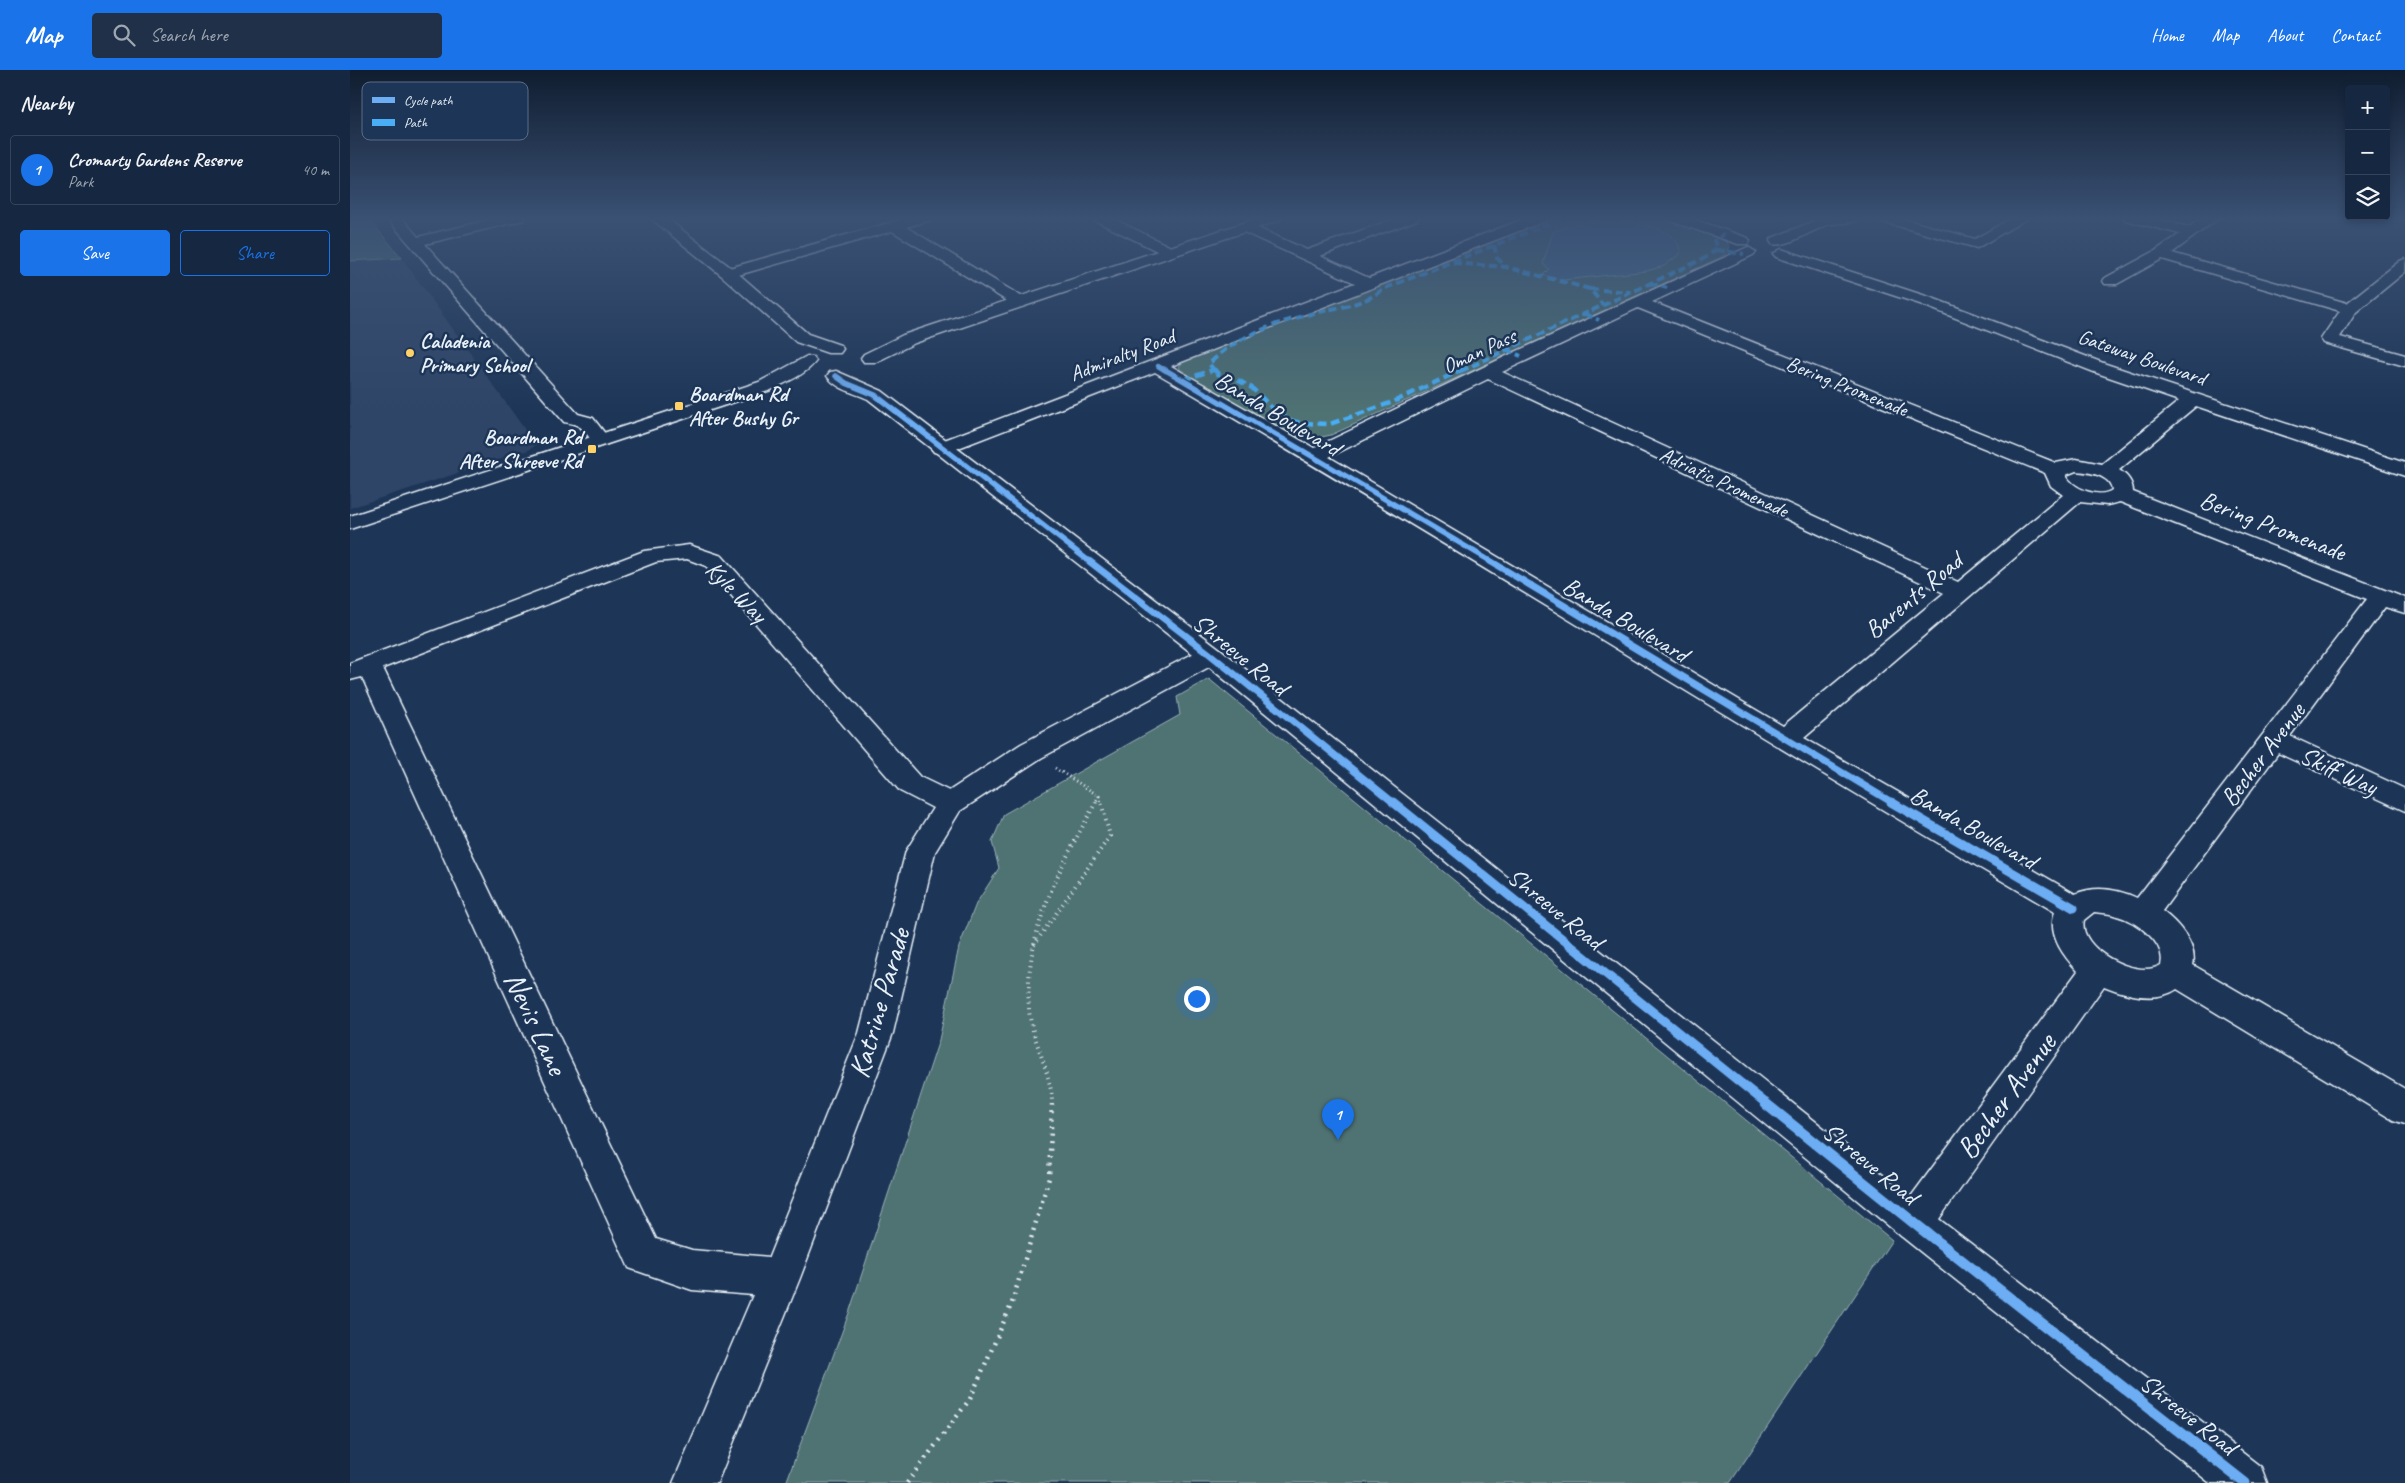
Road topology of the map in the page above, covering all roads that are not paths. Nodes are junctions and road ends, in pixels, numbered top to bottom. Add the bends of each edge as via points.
1 (451, 283) edge
2 (739, 283) edge
3 (988, 283) edge
4 (1072, 283) edge
5 (1683, 283) edge
6 (1868, 283) edge
7 (2260, 283) edge
8 (2382, 283) edge
9 (1370, 284) edge
10 (1018, 301) junction
11 (1637, 302) junction
12 (2350, 309) junction
13 (802, 338) junction
14 (854, 354) junction
15 (810, 359) junction
16 (2405, 361) edge
17 (1158, 366) junction
18 (1487, 372) junction
19 (830, 376) junction
20 (765, 386) junction
21 (875, 395) junction
22 (2193, 399) junction
23 (571, 418) junction
24 (600, 440) junction
25 (581, 447) junction
26 (941, 448) junction
27 (1312, 457) junction
28 (2405, 470) edge
29 (2057, 471) junction
30 (2105, 471) junction
31 (2077, 494) junction
32 (2121, 495) junction
33 (350, 523) edge
34 (1961, 592) junction
35 (2393, 601) edge
36 (1211, 655) junction
37 (359, 668) edge
38 (1785, 739) junction
39 (2274, 740) junction
40 (2405, 801) edge
41 (950, 804) junction
42 (2074, 908) junction
43 (2143, 912) junction
44 (2099, 968) junction
45 (2176, 970) junction
46 (2405, 1108) edge
47 (1914, 1223) junction
48 (780, 1278) junction
49 (695, 1483) edge
50 (2245, 1483) edge

1 - 23 street
2 - 13 street
3 - 10 street
4 - 10 street
5 - 11 street, Oman Pass
6 - 22 street, Gateway Boulevard via 1926,301 2100,368
7 - 12 street
8 - 12 street
9 - 17 street, Admiralty Road
10 - 14 street via 909,339
11 - 18 street, Oman Pass
11 - 29 street, Bering Promenade
12 - 16 street via 2330,339
13 - 14 street
13 - 15 street
14 - 15 street
14 - 19 street
14 - 21 street, Shreeve Road
15 - 19 street, Shreeve Road via 806,370
15 - 20 street
17 - 26 street, Admiralty Road
17 - 27 street, Banda Boulevard
18 - 27 street, Oman Pass
18 - 34 street, Adriatic Promenade
19 - 20 street
19 - 21 street, Shreeve Road
20 - 24 street
21 - 26 street, Shreeve Road
22 - 28 street, Gateway Boulevard
22 - 30 street
23 - 24 street via 586,422
23 - 25 street via 567,427
24 - 25 street
25 - 33 street
26 - 36 street, Shreeve Road
27 - 38 street, Banda Boulevard via 1473,550
29 - 30 street via 2076,465
29 - 31 street via 2058,482
30 - 32 street via 2122,483
31 - 32 street via 2097,499
31 - 34 street, Barents Road
32 - 35 street, Bering Promenade
34 - 38 street, Barents Road
35 - 39 street, Becher Avenue
36 - 41 street, Katrine Parade via 1031,752
36 - 47 street, Shreeve Road
37 - 41 street, Kyle Way via 652,556 689,552 714,560 910,784
37 - 48 street, Nevis Lane via 643,1254 692,1270
38 - 42 street, Banda Boulevard
39 - 40 street, Skiff Way
39 - 43 street, Becher Avenue
41 - 48 street, Katrine Parade via 921,851 876,1033
42 - 43 street via 2081,903 2104,900
42 - 44 street via 2068,916 2069,936 2076,948
43 - 45 street via 2171,937 2179,955
44 - 45 street via 2129,981 2144,983 2168,978
44 - 47 street, Becher Avenue
45 - 46 street
47 - 50 street, Shreeve Road
48 - 49 street, Katrine Parade

